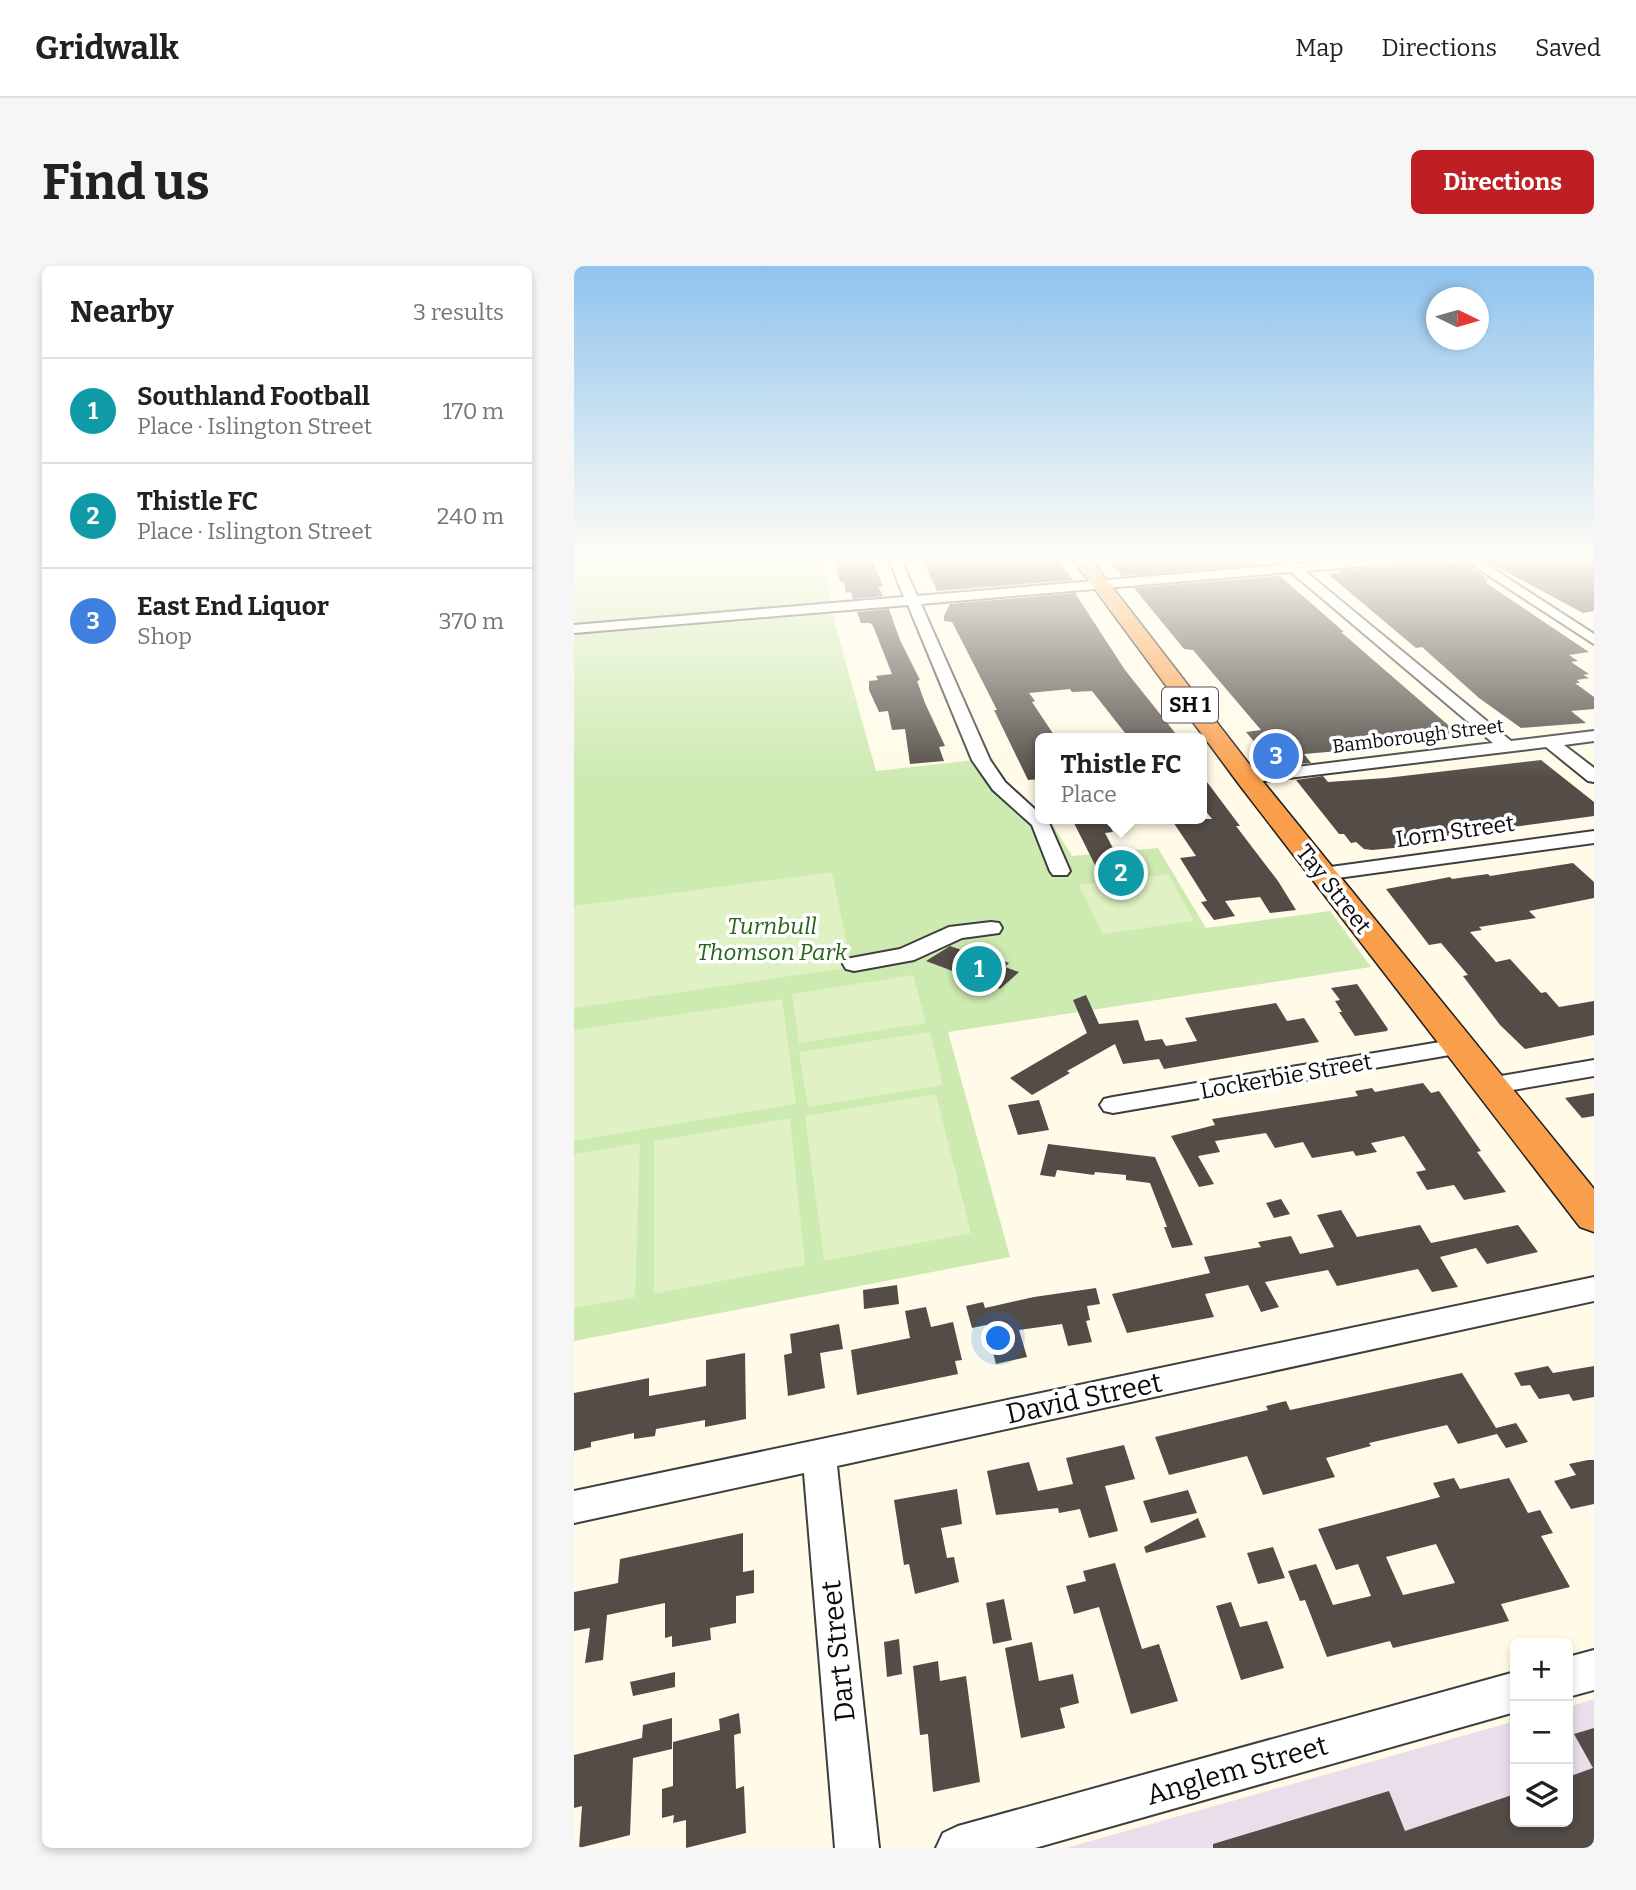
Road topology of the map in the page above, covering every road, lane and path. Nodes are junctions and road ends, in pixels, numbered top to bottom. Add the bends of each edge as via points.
1 (926, 631) edge
2 (1135, 631) edge
3 (1369, 631) edge
4 (1594, 736) edge
5 (1550, 742) junction
6 (1508, 747) junction
7 (1594, 777) edge
8 (1247, 778) junction
9 (1035, 818) edge
10 (1040, 824) edge
11 (1594, 837) edge
12 (1060, 871) dead end
13 (1323, 874) junction
14 (991, 928) dead end
15 (854, 964) dead end
16 (1458, 1047) junction
17 (1594, 1068) edge
18 (1489, 1086) junction
19 (1113, 1105) dead end
20 (1594, 1217) edge
21 (1594, 1289) edge
22 (819, 1454) junction
23 (574, 1507) edge
24 (1594, 1670) edge
25 (1573, 1676) edge
26 (1510, 1693) edge
27 (857, 1848) edge
28 (958, 1848) edge

1 - 9 street via 987,771
2 - 8 highway, Tay Street / SH 1
3 - 6 street
4 - 5 street, Bamborough Street
5 - 6 street, Bamborough Street
5 - 7 street
6 - 8 street, Bamborough Street
8 - 13 highway, Tay Street / SH 1
10 - 12 street
11 - 13 street, Lorn Street
13 - 16 highway, Tay Street / SH 1
14 - 15 street via 957,932 906,955
16 - 18 highway, Tay Street / SH 1
16 - 19 street, Lockerbie Street
17 - 18 street
18 - 20 highway, Tay Street / SH 1
21 - 22 street, David Street
22 - 23 street, David Street
22 - 27 street, Dart Street
24 - 25 street
26 - 28 street, Anglem Street

